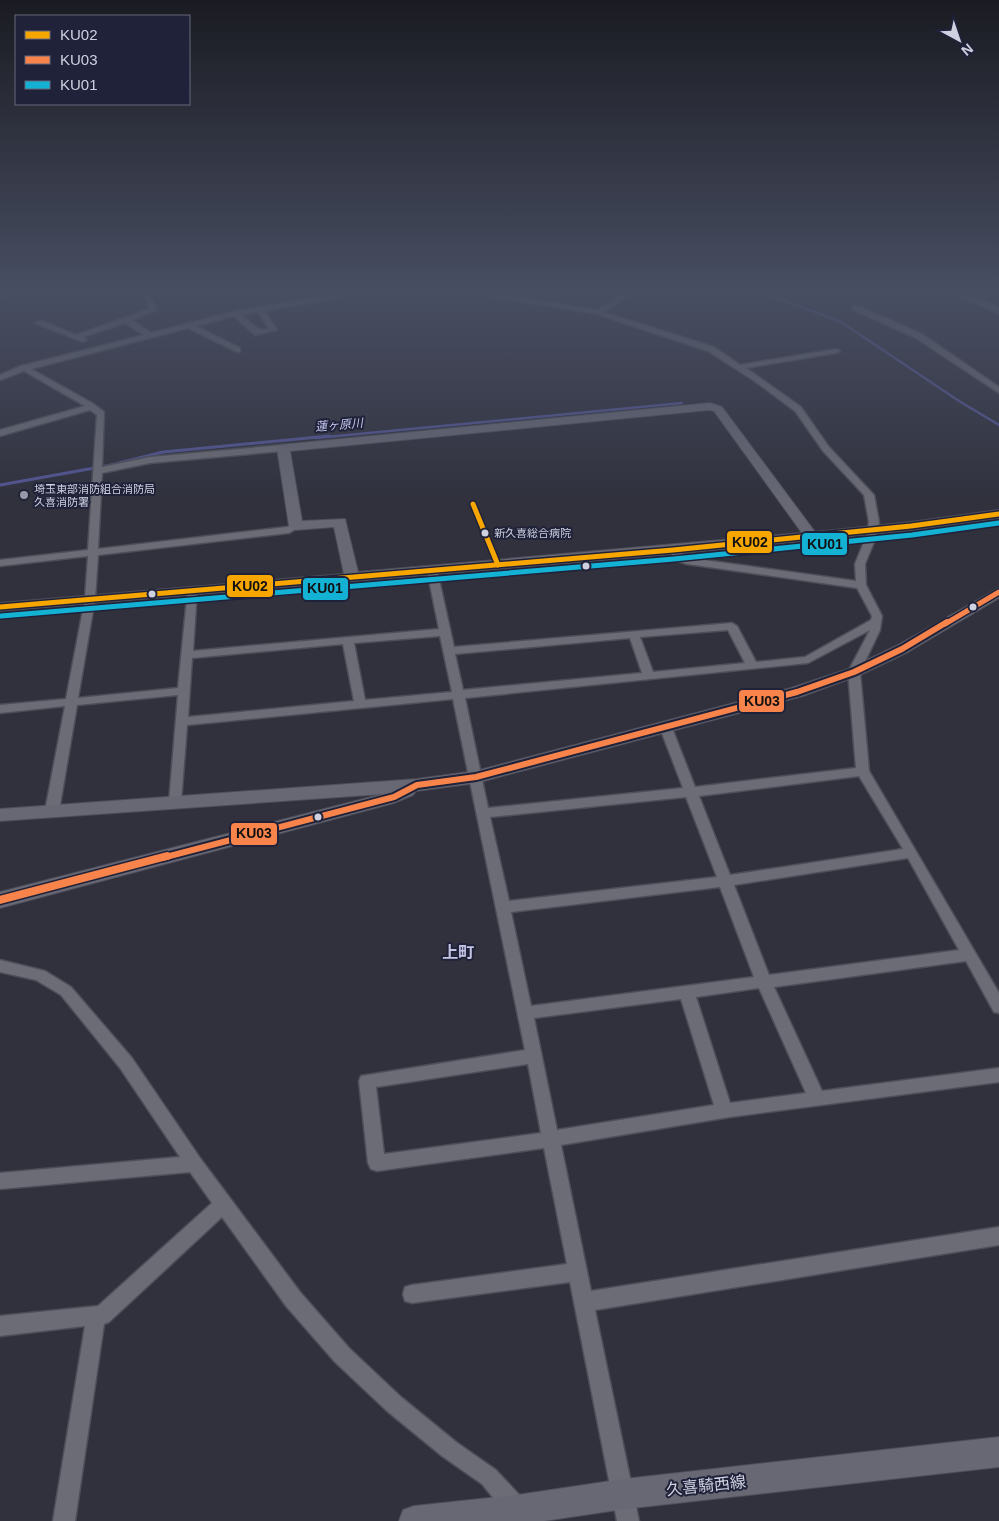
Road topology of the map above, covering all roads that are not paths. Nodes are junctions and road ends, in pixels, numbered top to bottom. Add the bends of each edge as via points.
1 (55, 360) edge
2 (729, 360) edge
3 (782, 360) edge
4 (954, 360) edge
5 (740, 367) junction
6 (24, 368) junction
7 (0, 378) edge
8 (999, 391) edge
9 (92, 407) junction
10 (0, 433) edge
11 (283, 448) junction
12 (98, 468) junction
13 (999, 514) edge
14 (296, 526) junction
15 (872, 531) junction
16 (811, 536) junction
17 (673, 550) junction
18 (94, 552) junction
19 (0, 563) edge
20 (432, 570) junction
21 (352, 577) junction
22 (862, 584) junction
23 (192, 590) junction
24 (999, 592) edge
25 (90, 599) junction
26 (0, 607) edge
27 (877, 621) junction
28 (445, 632) junction
29 (634, 635) junction
30 (348, 640) junction
31 (449, 650) junction
32 (186, 655) junction
33 (752, 665) junction
34 (854, 672) junction
35 (649, 675) junction
36 (183, 691) junction
37 (458, 693) junction
38 (71, 702) junction
39 (360, 703) junction
40 (0, 709) edge
41 (181, 722) junction
42 (666, 728) junction
43 (863, 771) junction
44 (476, 777) junction
45 (417, 785) junction
46 (691, 792) junction
47 (175, 802) junction
48 (52, 810) junction
49 (483, 813) junction
50 (0, 815) edge
51 (911, 853) junction
52 (726, 881) junction
53 (0, 900) edge
54 (503, 907) junction
55 (968, 956) junction
56 (0, 966) edge
57 (764, 982) junction
58 (686, 993) junction
59 (999, 1007) edge
60 (524, 1013) junction
61 (534, 1056) junction
62 (999, 1075) edge
63 (817, 1098) junction
64 (724, 1111) junction
65 (551, 1139) junction
66 (194, 1164) junction
67 (0, 1181) edge
68 (223, 1204) junction
69 (999, 1236) edge
70 (578, 1272) junction
71 (412, 1294) dead end
72 (584, 1302) junction
73 (96, 1316) junction
74 (0, 1326) edge
75 (999, 1452) edge
76 (626, 1508) edge
77 (517, 1510) junction
78 (64, 1521) edge
79 (414, 1521) edge

1 - 6 street
2 - 5 street
3 - 5 street
4 - 8 street
5 - 15 street via 798,409 826,449 859,482 869,495 874,522
6 - 7 street
6 - 9 street
9 - 10 street
9 - 12 street via 101,414
11 - 12 street
11 - 14 street
11 - 16 street via 710,406 718,409
12 - 18 street
13 - 15 street
14 - 18 street via 289,530
14 - 21 street via 340,522
15 - 16 street
15 - 22 street via 860,564
16 - 17 street
17 - 20 street
17 - 22 street via 687,561
18 - 19 street
18 - 25 street
20 - 21 street
20 - 28 street
21 - 23 street
22 - 27 street
23 - 25 street
23 - 32 street
24 - 34 street via 933,632
25 - 26 street
25 - 38 street
27 - 33 street via 808,660
27 - 34 street
28 - 30 street
28 - 31 street
29 - 31 street
29 - 33 street via 732,626
29 - 35 street
30 - 32 street
30 - 39 street
31 - 37 street
32 - 36 street
33 - 35 street
34 - 42 street
34 - 43 street
35 - 37 street
36 - 38 street
36 - 41 street
37 - 39 street
37 - 44 street
38 - 40 street
38 - 48 street
39 - 41 street
41 - 47 street
42 - 44 street
42 - 46 street
43 - 46 street
43 - 51 street
44 - 45 street
44 - 49 street
45 - 47 street
45 - 53 street via 394,797
46 - 49 street
46 - 52 street
47 - 48 street
48 - 50 street
49 - 54 street
51 - 52 street
51 - 55 street
52 - 54 street
52 - 57 street
54 - 60 street
55 - 57 street
55 - 59 street
56 - 66 street via 40,975 66,991 126,1063
57 - 58 street
57 - 63 street
58 - 60 street
58 - 64 street
60 - 61 street
61 - 65 street
61 - 65 street via 367,1081 377,1163
62 - 63 street
63 - 64 street
64 - 65 street
65 - 70 street
66 - 67 street
66 - 68 street
68 - 73 street via 102,1315
68 - 77 street via 293,1299 342,1355 449,1450 489,1477
69 - 72 street
70 - 71 street
70 - 72 street
72 - 76 street
73 - 74 street
73 - 78 street
75 - 76 street, 久喜騎西線
76 - 77 street, 久喜騎西線
77 - 79 street, 久喜騎西線

